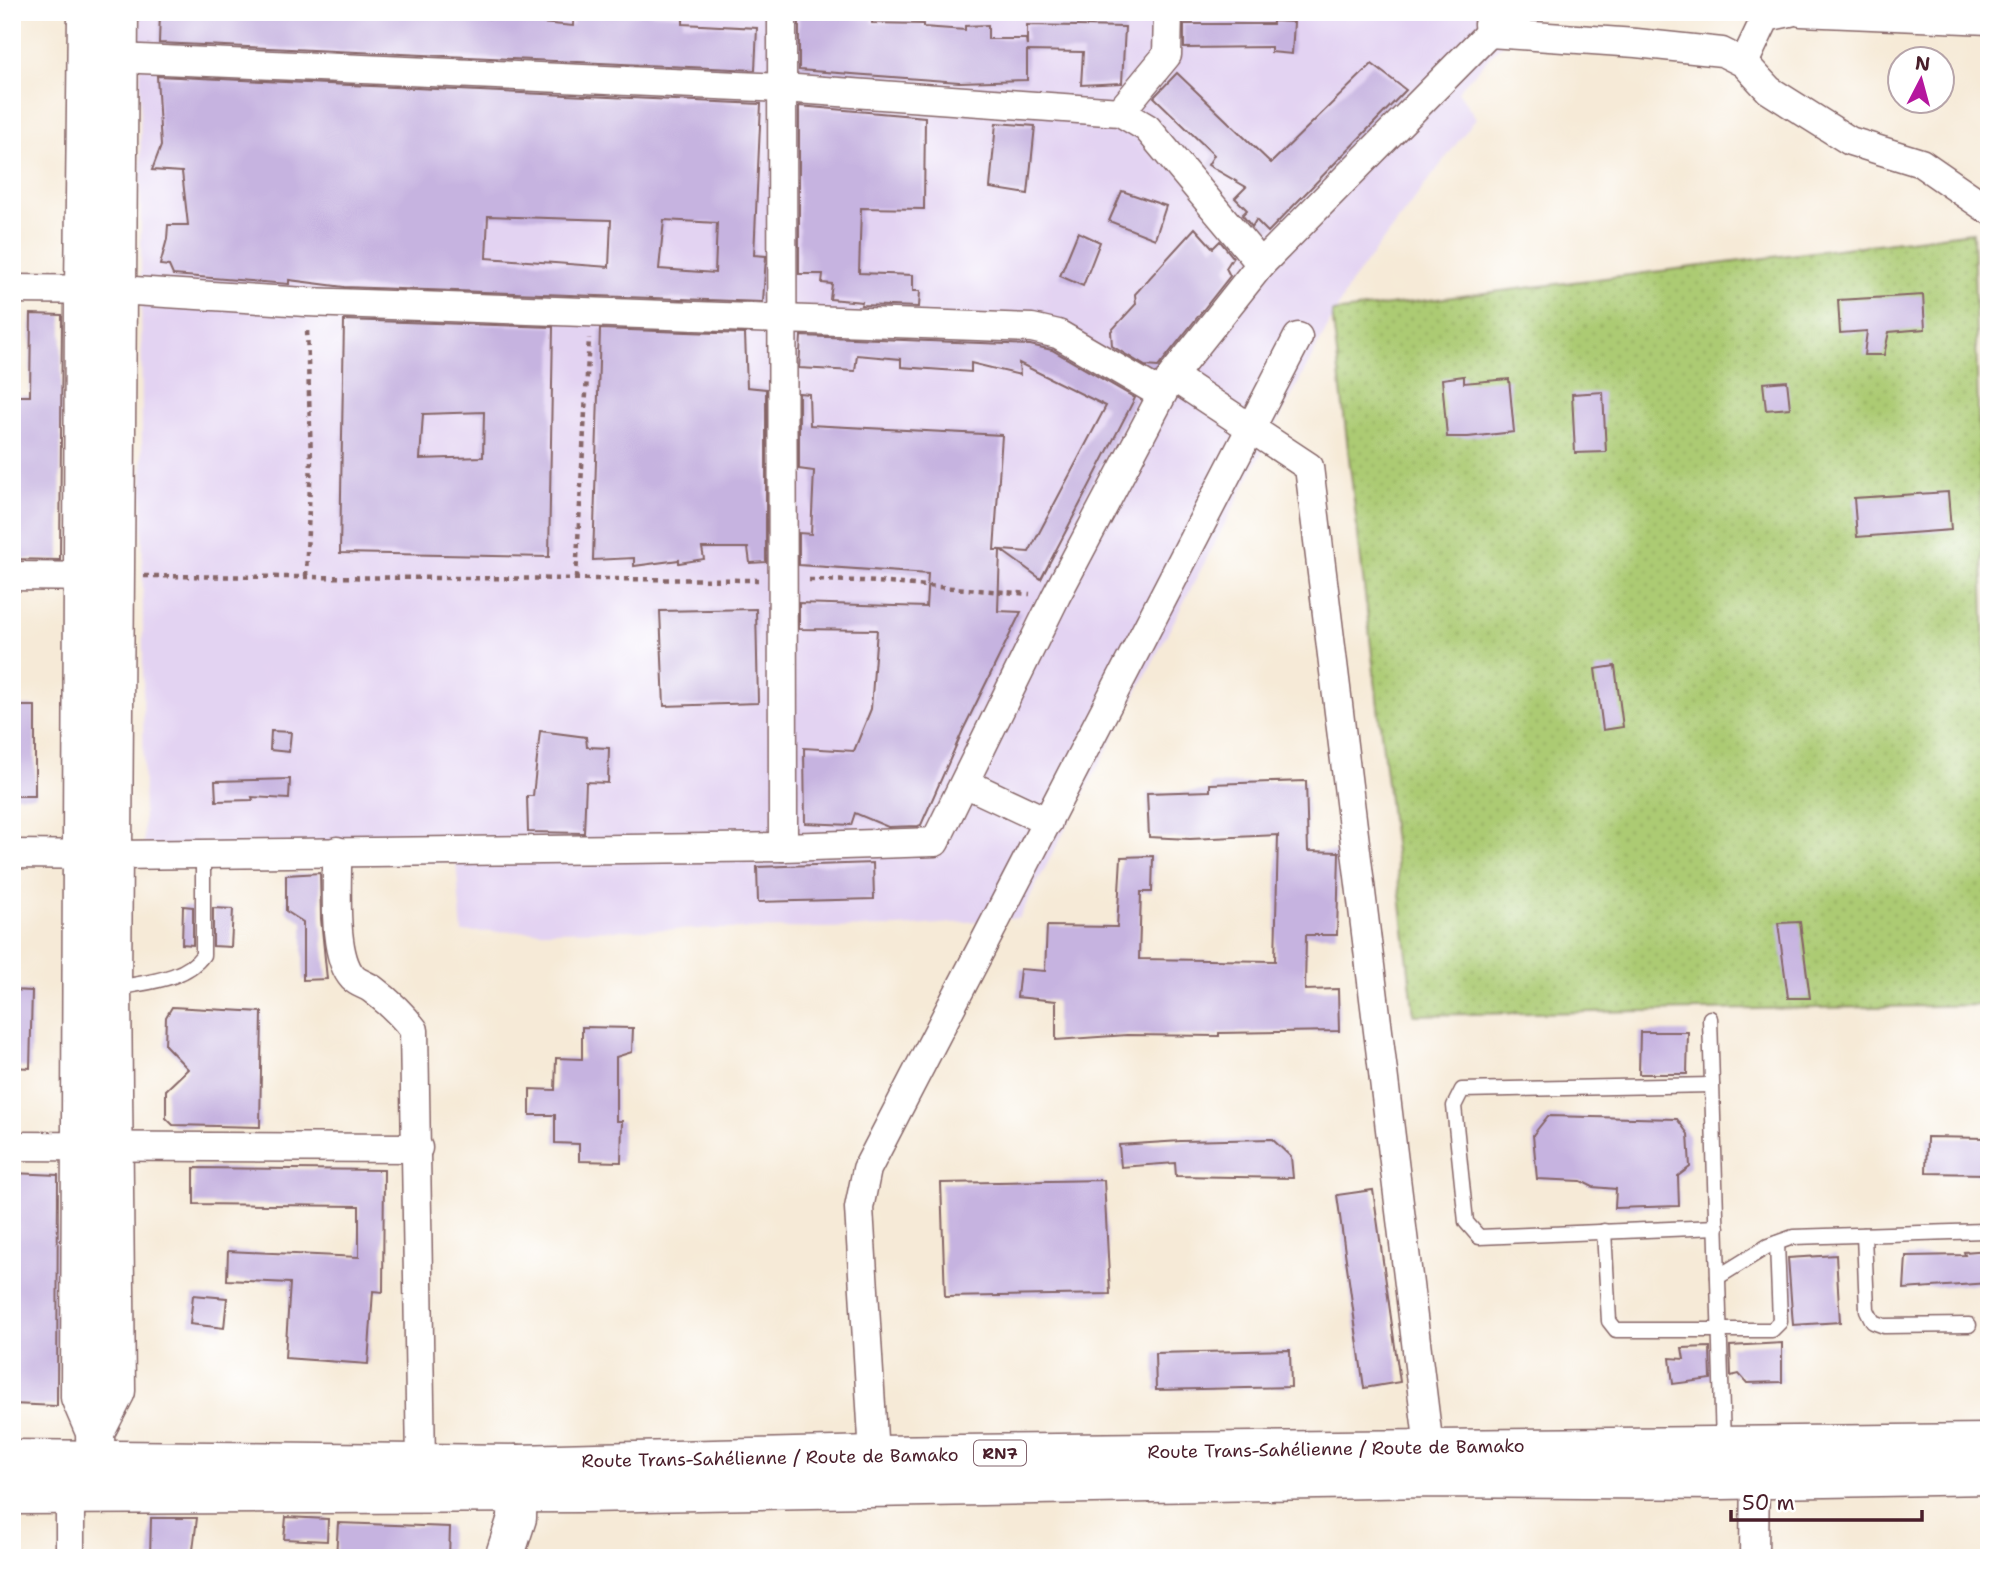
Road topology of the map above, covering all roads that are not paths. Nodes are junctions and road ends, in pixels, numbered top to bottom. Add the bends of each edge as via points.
1 (88, 12) edge
2 (119, 12) edge
3 (782, 12) edge
4 (1168, 12) edge
5 (1515, 12) edge
6 (1801, 12) edge
7 (1773, 14) edge
8 (1989, 20) edge
9 (1488, 23) edge
10 (118, 58) junction
11 (1744, 63) junction
12 (782, 88) junction
13 (1120, 112) junction
14 (1989, 210) edge
15 (1261, 264) junction
16 (12, 289) edge
17 (101, 290) junction
18 (781, 320) junction
19 (1298, 337) dead end
20 (1166, 385) junction
21 (1251, 429) junction
22 (12, 576) edge
23 (100, 577) junction
24 (965, 783) junction
25 (1048, 822) junction
26 (783, 847) junction
27 (337, 851) junction
28 (204, 852) junction
29 (12, 853) edge
30 (98, 854) junction
31 (112, 989) junction
32 (1710, 1018) dead end
33 (1712, 1085) junction
34 (12, 1146) edge
35 (98, 1147) junction
36 (418, 1148) junction
37 (1717, 1227) junction
38 (1604, 1231) junction
39 (1984, 1231) dead end
40 (1864, 1235) junction
41 (1777, 1243) junction
42 (1718, 1277) junction
43 (1969, 1325) dead end
44 (1720, 1330) junction
45 (1989, 1443) edge
46 (874, 1455) junction
47 (12, 1459) edge
48 (1733, 1462) junction
49 (421, 1463) junction
50 (1429, 1463) junction
51 (85, 1468) junction
52 (1989, 1475) edge
53 (518, 1479) junction
54 (12, 1495) edge
55 (70, 1558) edge
56 (504, 1558) edge
57 (1754, 1558) edge

1 - 17 main road
2 - 10 main road
3 - 12 street
4 - 13 street via 1167,55
5 - 9 street
6 - 8 street
7 - 11 street
9 - 11 street via 1721,52
9 - 15 street
10 - 12 street
10 - 17 main road
11 - 14 street via 1769,90 1850,141 1921,163
12 - 13 street
12 - 18 street
13 - 15 street via 1147,128
15 - 20 street
16 - 17 street
17 - 18 street
17 - 23 main road
18 - 20 street via 1031,328 1058,334
18 - 26 street
19 - 21 street
20 - 21 street
20 - 24 street
21 - 25 street
21 - 50 street via 1309,467
22 - 23 street
23 - 30 main road
24 - 25 street
24 - 26 street via 935,842
25 - 46 street via 867,1169 859,1208
26 - 27 street
27 - 28 street
27 - 36 street via 343,960 353,978 402,1013 415,1030
28 - 30 street
28 - 31 lane via 203,956 195,967 176,975
29 - 30 street
30 - 31 main road
30 - 35 main road
31 - 35 main road
32 - 33 lane
33 - 37 lane
33 - 38 lane via 1462,1090 1454,1107 1466,1222 1479,1237
34 - 35 street
35 - 36 street
35 - 51 main road via 116,1391
36 - 49 street
37 - 38 lane
37 - 42 lane
38 - 44 lane via 1609,1321 1616,1330
39 - 40 lane
40 - 41 lane via 1793,1237
40 - 43 lane via 1867,1310 1873,1322 1884,1326
41 - 42 lane
41 - 44 lane via 1780,1322 1772,1330
42 - 44 lane
44 - 48 lane
45 - 48 main road, Route Trans-Sahélienne / Route de Bamako / RN7
46 - 50 main road, Route Trans-Sahélienne / Route de Bamako / RN7
46 - 53 main road, Route Trans-Sahélienne / Route de Bamako / RN7
47 - 51 main road, Route Trans-Sahélienne / Route de Bamako / RN7
48 - 50 main road, Route Trans-Sahélienne / Route de Bamako / RN7
48 - 52 main road, Route Trans-Sahélienne / Route de Bamako / RN7
48 - 57 street
49 - 51 main road, Route Trans-Sahélienne / Route de Bamako / RN7
49 - 53 main road, Route Trans-Sahélienne / Route de Bamako / RN7
50 - 53 main road, Route Trans-Sahélienne / Route de Bamako / RN7
51 - 53 main road, Route Trans-Sahélienne / Route de Bamako / RN7
51 - 54 main road, Route Trans-Sahélienne / Route de Bamako / RN7
51 - 55 street
53 - 56 main road via 517,1518

